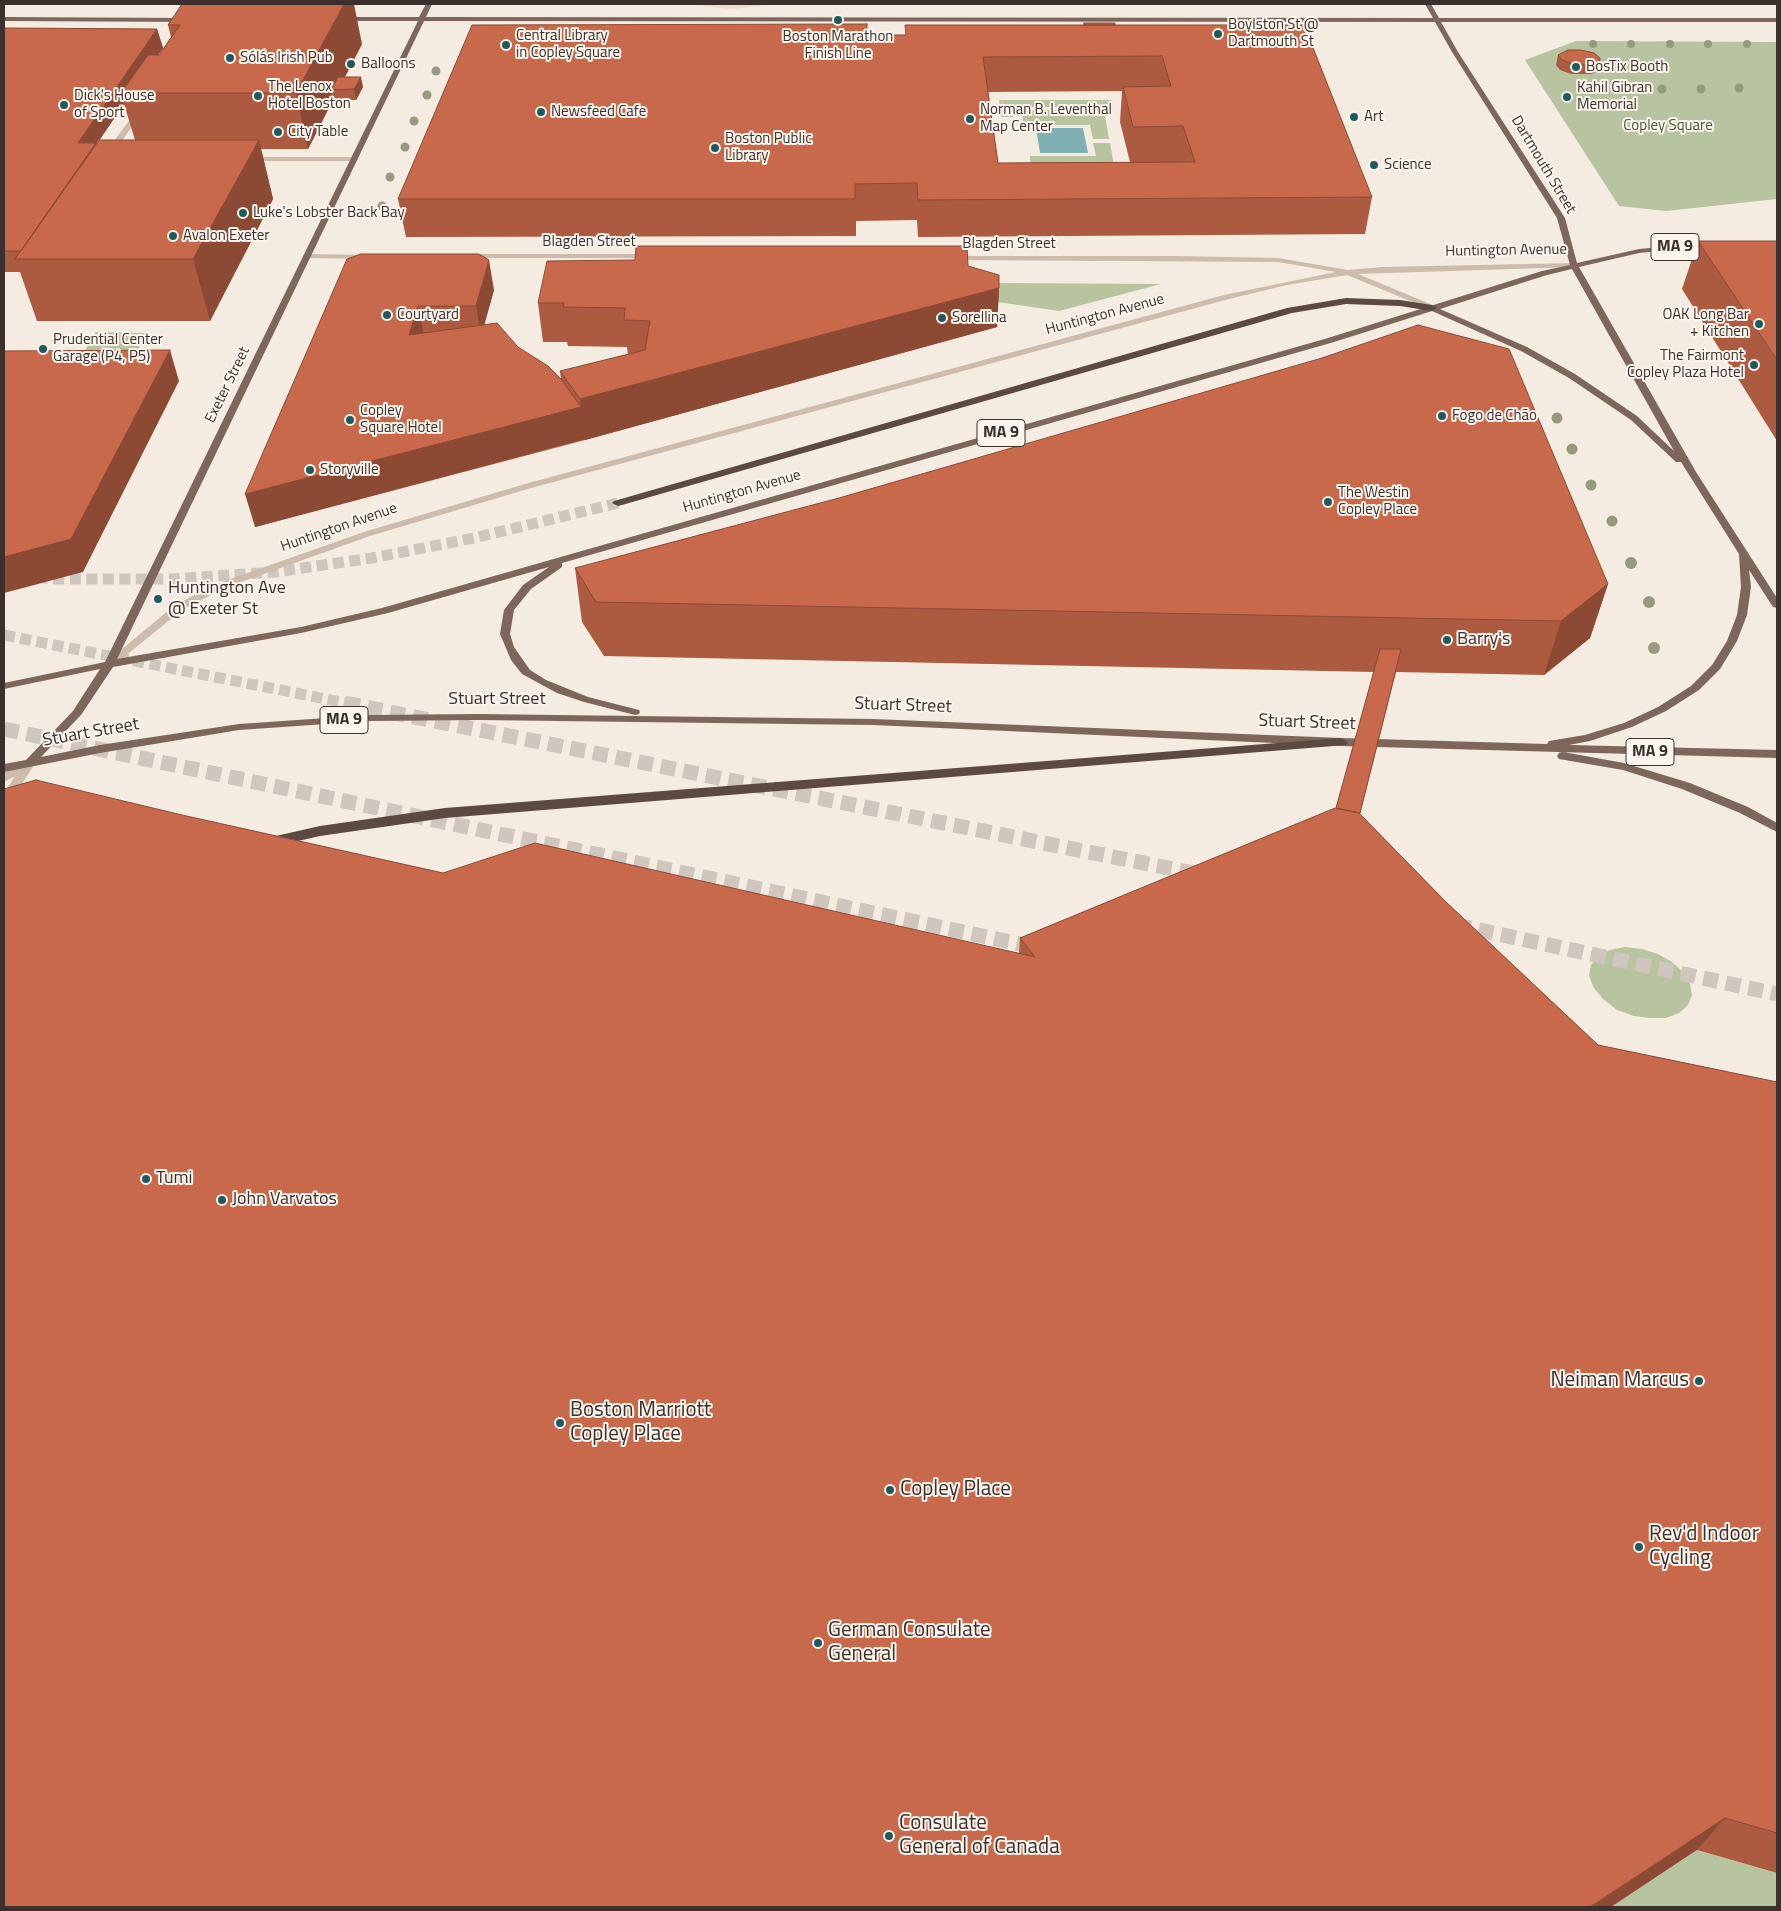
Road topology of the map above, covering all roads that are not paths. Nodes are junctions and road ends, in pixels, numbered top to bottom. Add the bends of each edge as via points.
1 (429, 4) edge
2 (1428, 4) edge
3 (329, 19) edge
4 (421, 19) junction
5 (4, 20) edge
6 (196, 20) edge
7 (1437, 20) junction
8 (1777, 20) edge
9 (145, 103) edge
10 (115, 159) edge
11 (234, 159) edge
12 (354, 159) junction
13 (1719, 244) edge
14 (307, 256) junction
15 (452, 256) edge
16 (660, 256) edge
17 (383, 257) edge
18 (945, 258) edge
19 (1574, 265) junction
20 (1348, 272) junction
21 (1432, 308) junction
22 (1692, 472) junction
23 (618, 503) tunnel mouth
24 (1743, 552) junction
25 (570, 558) junction
26 (1777, 605) edge
27 (109, 664) junction
28 (4, 686) edge
29 (662, 718) junction
30 (1341, 742) junction
31 (1524, 749) junction
32 (1777, 754) edge
33 (30, 762) junction
34 (4, 768) edge
35 (4, 778) edge
36 (4, 802) edge
37 (1777, 828) edge
38 (254, 846) edge

1 - 4 main road, Exeter Street
2 - 7 main road, Dartmouth Street
3 - 4 main road
4 - 7 main road
4 - 12 main road, Exeter Street
5 - 6 main road
7 - 8 main road
7 - 19 main road, Dartmouth Street via 1561,218
9 - 10 street via 105,159
11 - 12 street
12 - 14 main road, Exeter Street
13 - 19 main road, MA 9 via 1656,248
14 - 17 street
14 - 27 main road, Exeter Street
15 - 16 street, Blagden Street
18 - 20 street, Blagden Street via 1237,259 1306,264
19 - 20 street, Huntington Avenue via 1415,267
19 - 21 main road, Huntington Avenue / MA 9
19 - 22 main road, Dartmouth Street
20 - 21 street, Blagden Street
20 - 27 street, Huntington Avenue via 1227,297 403,522 303,555 208,592 165,617
21 - 22 main road via 1524,349 1572,376 1634,418
21 - 23 highway via 1346,301 1291,310
21 - 25 main road, Huntington Avenue / MA 9 via 1331,340
22 - 24 main road, Dartmouth Street
24 - 26 main road, Dartmouth Street
24 - 31 main road via 1746,587 1742,615 1732,641 1716,667 1695,688 1628,725 1586,738
25 - 27 main road, Huntington Avenue / MA 9 via 332,623
25 - 29 main road via 527,587 509,610 505,634 512,654 526,672 561,691
27 - 28 main road, Huntington Avenue / MA 9
27 - 33 main road, Exeter Street via 77,712
29 - 30 main road, Stuart Street / MA 9 via 873,722
29 - 33 main road, Stuart Street / MA 9 via 400,718 294,722 187,735
30 - 31 main road, Stuart Street / MA 9
30 - 38 highway via 445,813 320,831
31 - 32 main road, Stuart Street / MA 9
31 - 37 main road via 1624,767 1686,786 1744,810
33 - 34 main road, MA 9
33 - 35 street
33 - 36 street

